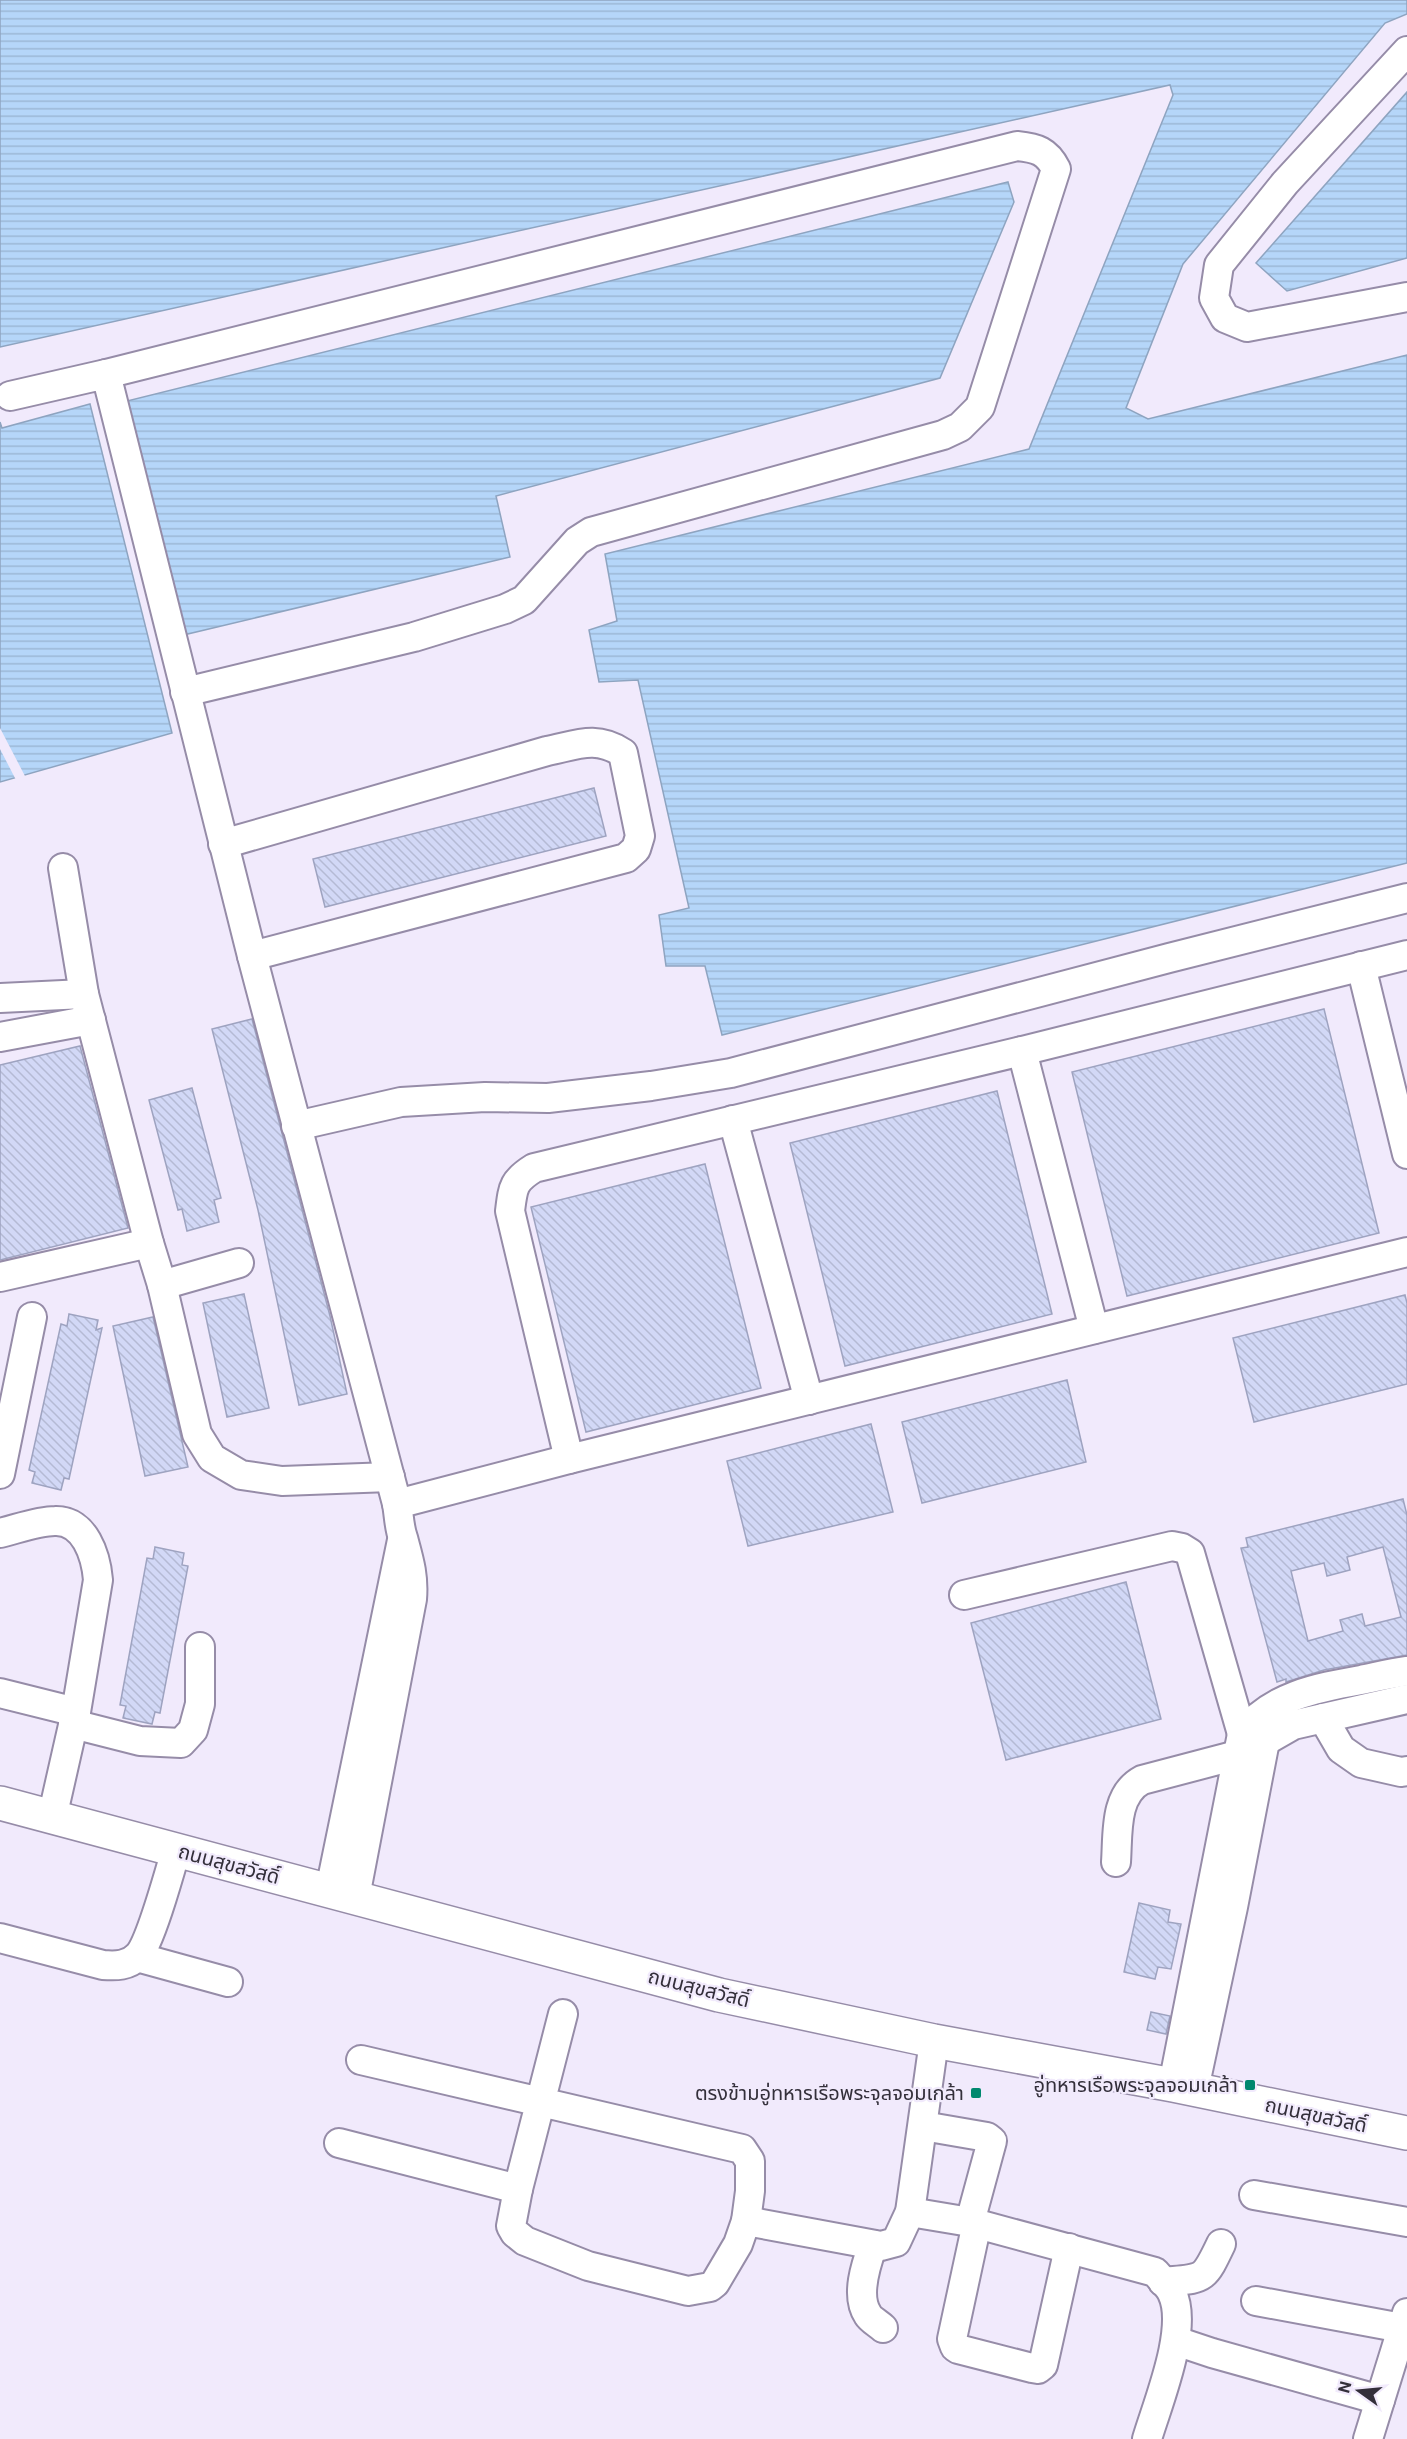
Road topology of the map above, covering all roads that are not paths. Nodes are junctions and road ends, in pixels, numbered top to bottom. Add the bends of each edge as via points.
1 (1407, 51) edge
2 (1407, 297) edge
3 (106, 374) junction
4 (10, 396) dead end
5 (185, 692) junction
6 (223, 844) junction
7 (63, 868) dead end
8 (1407, 898) edge
9 (1407, 955) edge
10 (252, 956) junction
11 (1361, 966) junction
12 (0, 998) edge
13 (87, 1007) junction
14 (0, 1037) edge
15 (1022, 1052) junction
16 (733, 1119) junction
17 (296, 1126) junction
18 (1407, 1154) edge
19 (149, 1243) junction
20 (1407, 1252) edge
21 (239, 1263) dead end
22 (0, 1277) edge
23 (162, 1285) junction
24 (32, 1317) dead end
25 (1094, 1329) junction
26 (809, 1400) junction
27 (569, 1459) junction
28 (0, 1474) edge
29 (393, 1491) junction
30 (0, 1533) edge
31 (964, 1595) dead end
32 (200, 1647) dead end
33 (1407, 1671) edge
34 (1360, 1680) junction
35 (0, 1693) edge
36 (1407, 1699) edge
37 (1367, 1708) junction
38 (74, 1718) junction
39 (1323, 1718) junction
40 (1248, 1743) junction
41 (1407, 1771) edge
42 (0, 1803) edge
43 (52, 1818) junction
44 (177, 1850) junction
45 (1116, 1862) dead end
46 (343, 1893) junction
47 (0, 1938) edge
48 (137, 1957) junction
49 (228, 1982) dead end
50 (563, 2014) dead end
51 (934, 2041) junction
52 (361, 2060) dead end
53 (1184, 2087) junction
54 (540, 2103) junction
55 (924, 2118) junction
56 (1407, 2133) edge
57 (339, 2143) dead end
58 (518, 2189) junction
59 (1254, 2194) dead end
60 (910, 2212) junction
61 (746, 2221) junction
62 (974, 2222) junction
63 (1407, 2222) edge
64 (1221, 2244) dead end
65 (873, 2245) junction
66 (1069, 2248) junction
67 (1163, 2282) junction
68 (1256, 2301) dead end
69 (1405, 2320) edge
70 (884, 2328) dead end
71 (1176, 2341) junction
72 (1380, 2400) junction
73 (1147, 2439) edge
74 (1368, 2439) edge

1 - 2 street via 1285,183 1219,265 1214,298 1225,318 1247,327
3 - 4 street
3 - 5 street
3 - 5 street via 1017,146 1038,148 1050,157 1056,170 980,407 960,428 591,532 571,547 524,600 505,609 414,637
5 - 6 street
6 - 10 street
6 - 10 street via 547,751 596,741 623,753 640,836 636,849 626,858
7 - 13 street
8 - 17 street via 731,1073 548,1098 401,1102
9 - 11 street
10 - 17 street
11 - 15 street
11 - 18 street
12 - 13 street
13 - 14 street
13 - 19 street
15 - 16 street
15 - 25 street
16 - 26 street
16 - 27 street via 534,1168 519,1177 513,1188 510,1211
17 - 29 street
19 - 22 street
19 - 23 street
20 - 25 street
21 - 23 street
23 - 29 street via 197,1434 212,1458 241,1475
24 - 28 street
25 - 26 street
26 - 27 street
27 - 29 street
29 - 46 street via 413,1572 412,1599
30 - 38 street via 56,1521 74,1525 93,1555 98,1580
31 - 40 street via 1172,1546 1182,1548 1190,1554
32 - 38 street via 200,1704 193,1730 181,1743 140,1741
33 - 34 street
34 - 37 street
34 - 40 street via 1306,1691 1267,1709 1252,1721
35 - 38 street
36 - 37 street
37 - 39 street
38 - 43 street
39 - 40 street
39 - 41 street via 1341,1749 1361,1763
40 - 45 street via 1131,1786 1119,1814
40 - 53 street via 1221,1905
42 - 43 main road, ถนนสุขสวัสดิ์
43 - 44 main road, ถนนสุขสวัสดิ์
44 - 46 main road, ถนนสุขสวัสดิ์
44 - 48 street via 144,1949
46 - 51 main road, ถนนสุขสวัสดิ์ via 719,1995
47 - 48 street via 103,1965 118,1966
48 - 49 street
50 - 54 street
51 - 53 main road, ถนนสุขสวัสดิ์
51 - 55 street
52 - 54 street
53 - 56 main road, ถนนสุขสวัสดิ์
54 - 58 street
54 - 61 street via 742,2149 750,2161
55 - 60 street
55 - 62 street via 992,2141
57 - 58 street
58 - 61 street via 511,2226 525,2241 588,2266 688,2291 715,2283 738,2244
59 - 63 street
60 - 62 street
60 - 65 street via 896,2242
61 - 65 street
62 - 66 street
62 - 66 street via 952,2339 958,2349 1032,2368 1043,2365
64 - 67 street via 1207,2272 1199,2279
65 - 70 street via 866,2265 863,2299 868,2316
66 - 67 street via 1155,2272
67 - 71 street via 1172,2293 1178,2314
68 - 69 street
69 - 72 street
71 - 72 street
71 - 73 street
72 - 74 street

